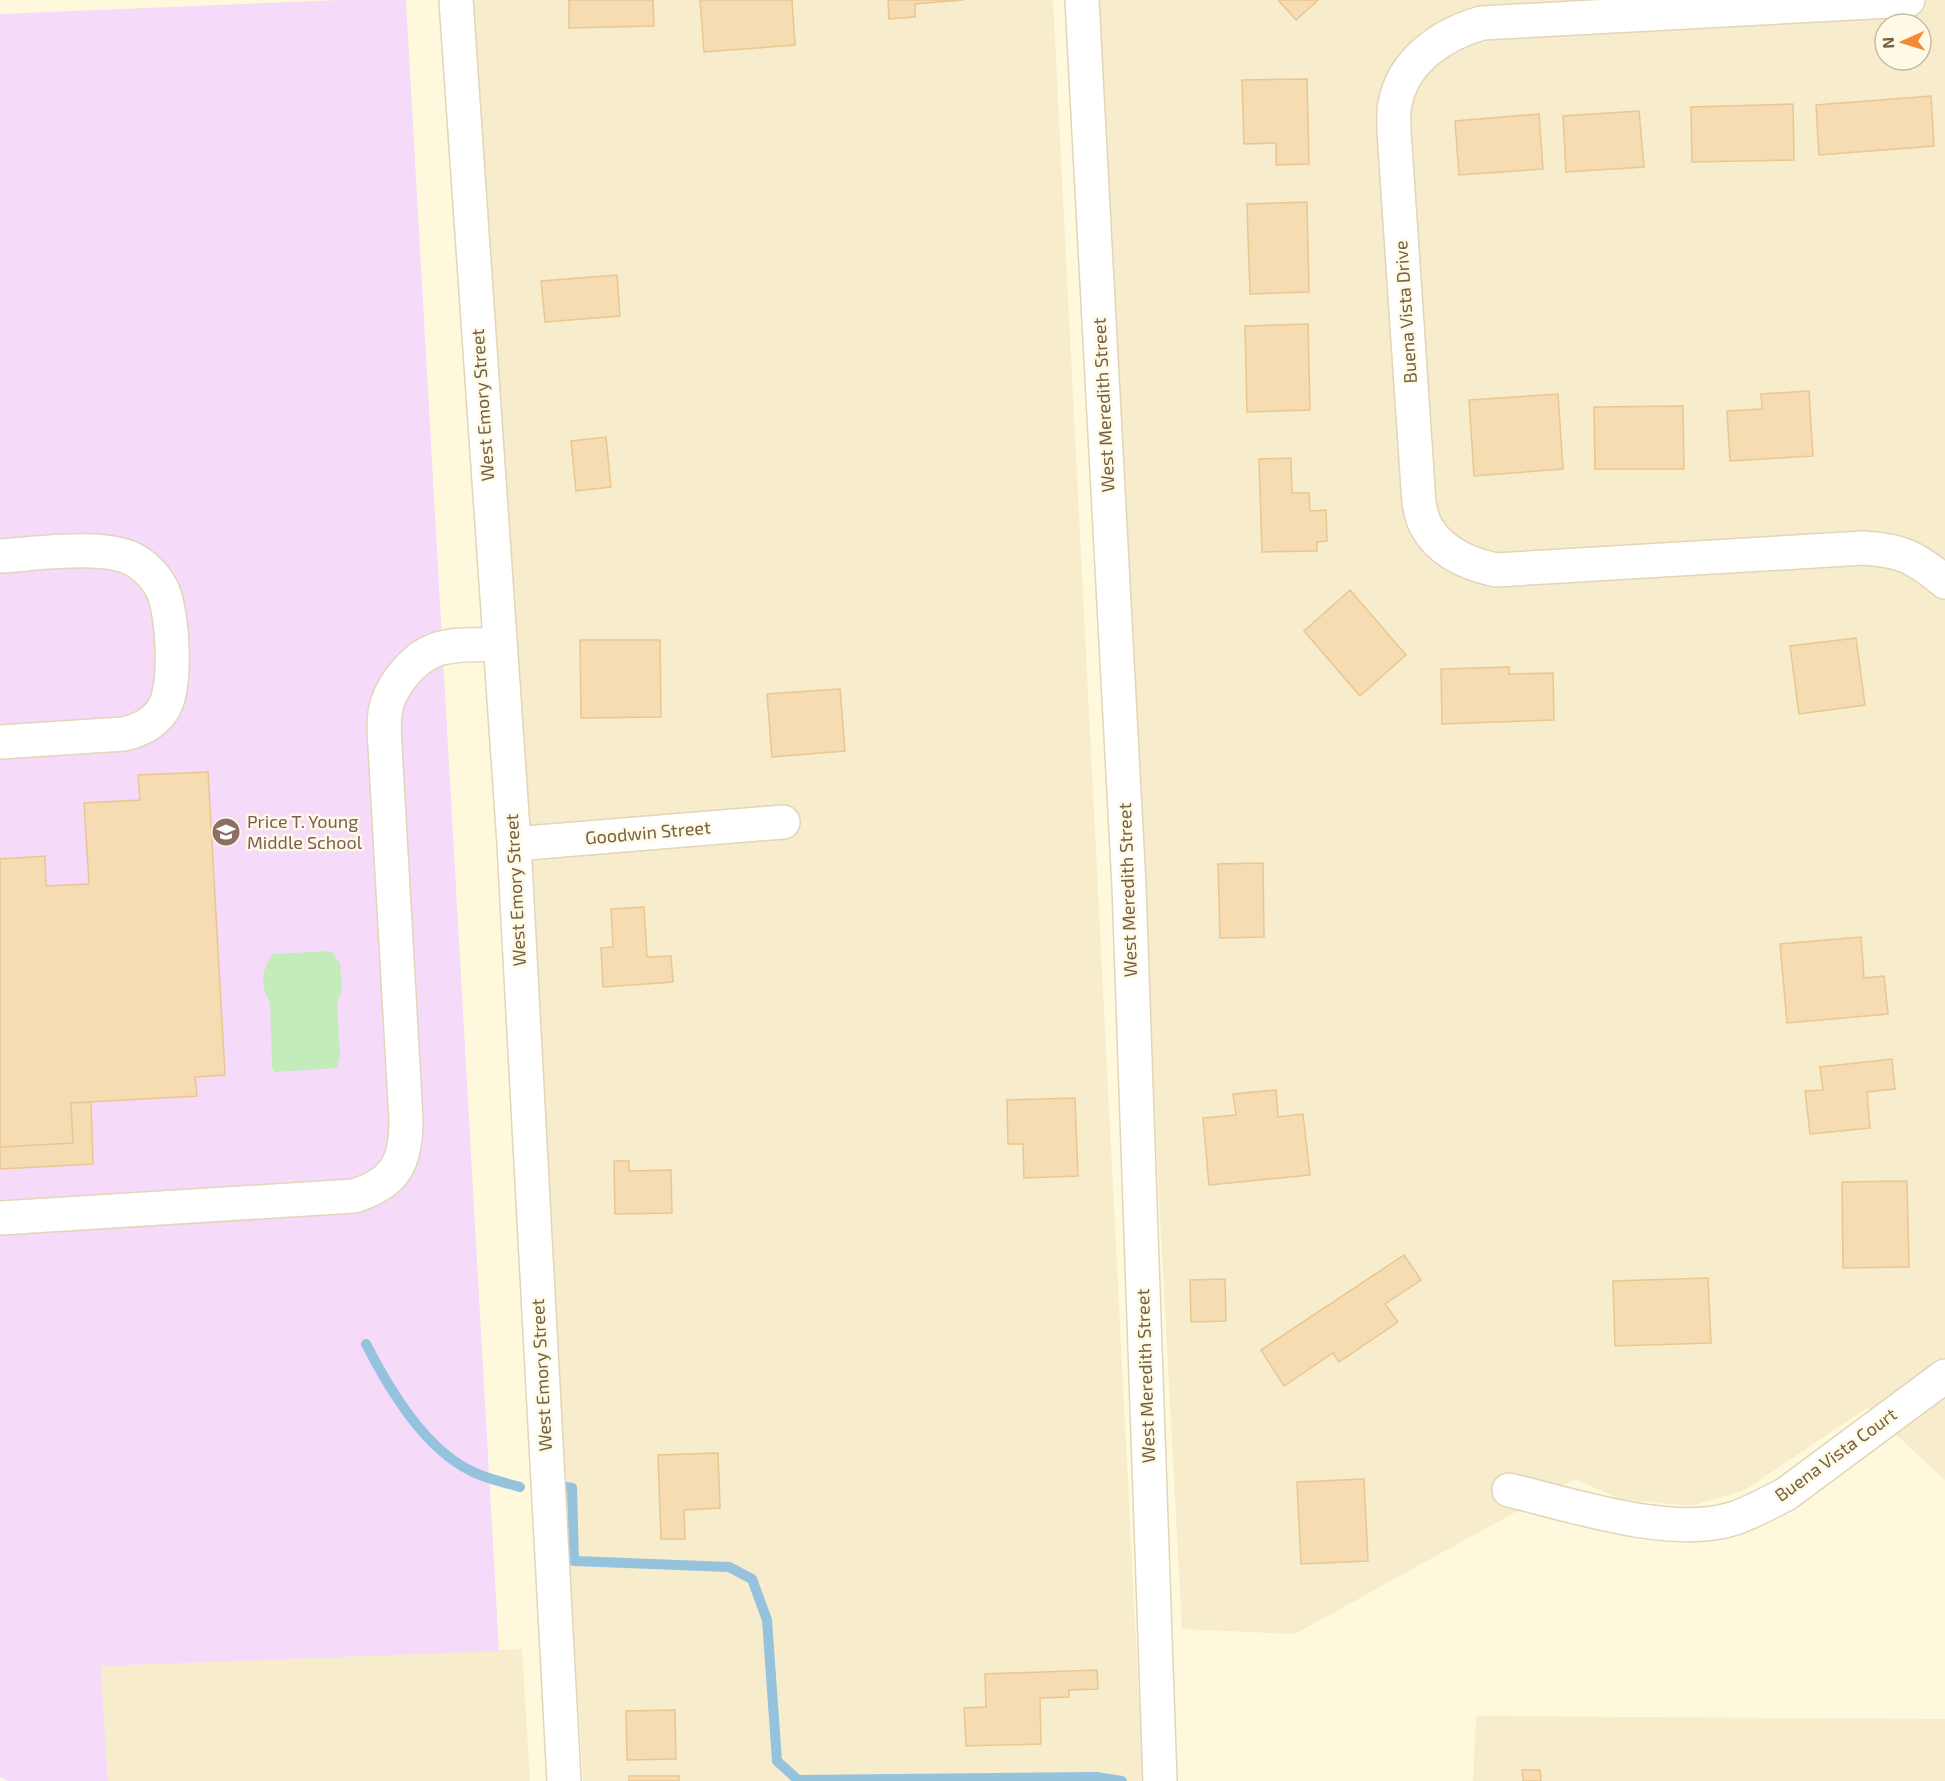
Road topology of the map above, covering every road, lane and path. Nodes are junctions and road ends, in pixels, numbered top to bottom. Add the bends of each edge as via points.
1 (456, 0) edge
2 (1082, 0) edge
3 (1908, 0) edge
4 (0, 556) edge
5 (1945, 582) edge
6 (500, 644) junction
7 (0, 742) edge
8 (783, 822) dead end
9 (514, 844) junction
10 (0, 1218) edge
11 (1945, 1376) edge
12 (1509, 1490) dead end
13 (564, 1781) edge
14 (1160, 1781) edge

1 - 6 street, West Emory Street
2 - 14 street, West Meredith Street via 1129,886
3 - 5 street, Buena Vista Drive via 1482,23 1443,38 1415,63 1395,103 1394,131 1419,503 1425,525 1446,550 1477,566 1496,570 1872,548 1899,552
4 - 7 street via 99,550 135,560 152,573 169,609 172,679 163,711 137,731
6 - 9 street, West Emory Street
6 - 10 street via 435,650 413,664 387,704 384,746 406,1120 406,1140 392,1175 378,1187 354,1196
8 - 9 street, Goodwin Street
9 - 13 street, West Emory Street
11 - 12 street, Buena Vista Court via 1786,1494 1731,1519 1685,1525 1654,1522

